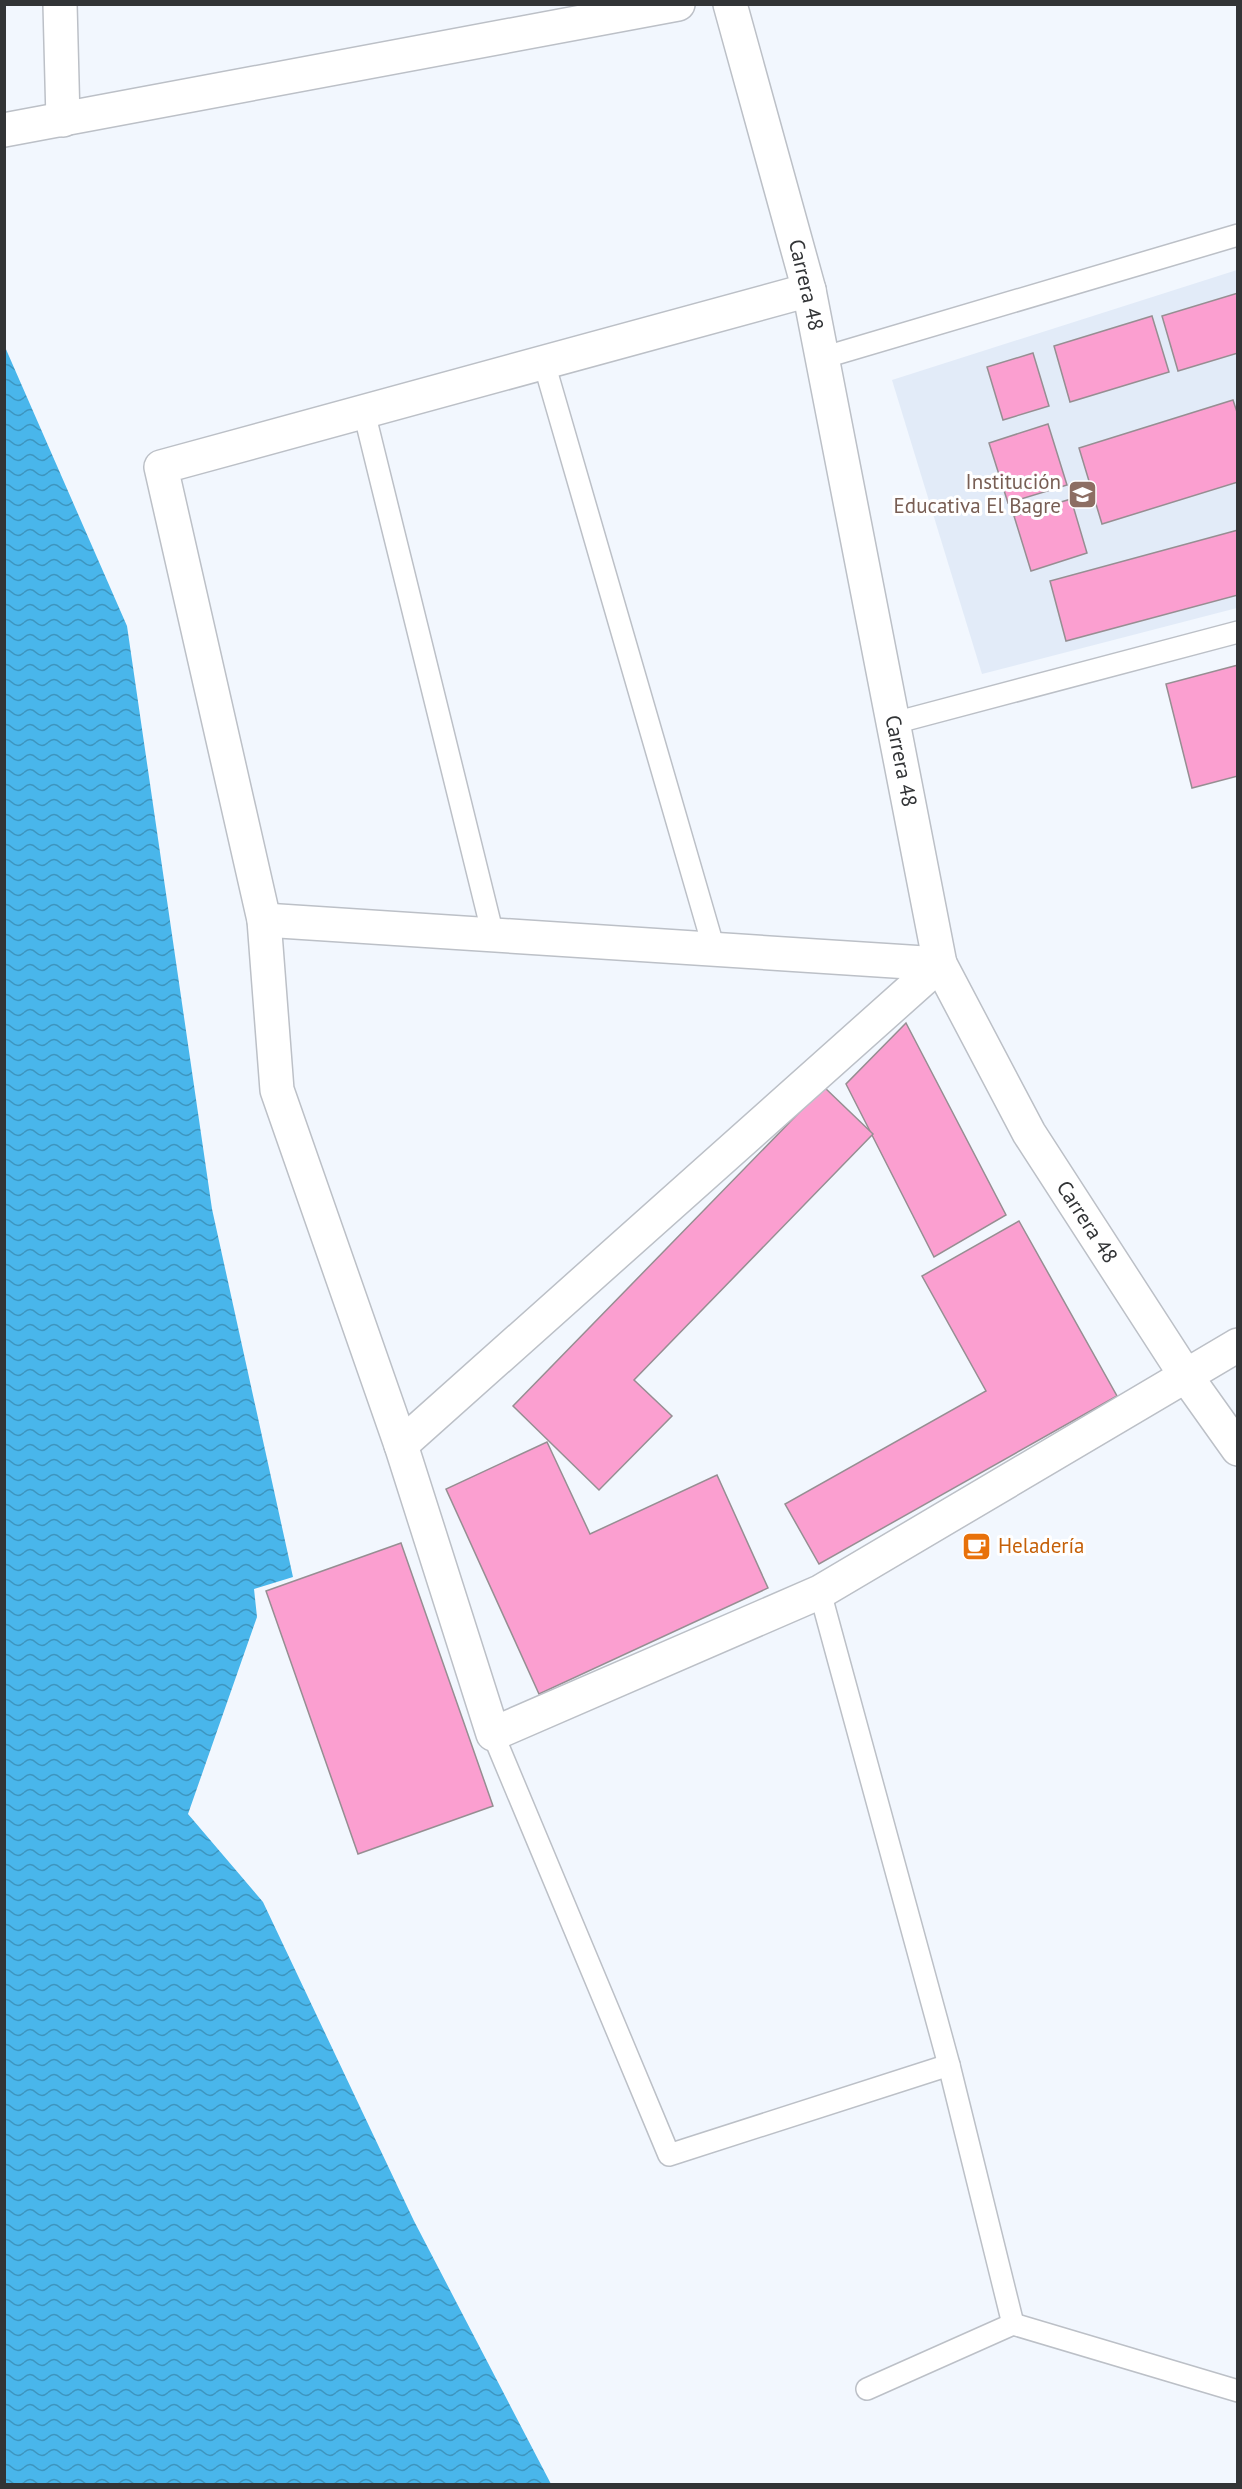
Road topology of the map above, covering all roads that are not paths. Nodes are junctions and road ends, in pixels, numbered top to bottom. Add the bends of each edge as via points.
1 (60, 4) edge
2 (678, 4) edge
3 (730, 4) edge
4 (63, 120) junction
5 (4, 130) edge
6 (1238, 236) edge
7 (809, 290) junction
8 (822, 358) junction
9 (544, 363) junction
10 (364, 412) junction
11 (1238, 632) edge
12 (894, 723) junction
13 (264, 920) junction
14 (494, 935) junction
15 (714, 949) junction
16 (940, 964) junction
17 (1238, 1345) edge
18 (1186, 1376) junction
19 (401, 1445) junction
20 (1238, 1449) edge
21 (820, 1592) junction
22 (493, 1734) junction
23 (950, 2065) junction
24 (1014, 2324) junction
25 (867, 2389) dead end
26 (1238, 2391) edge

1 - 4 street
2 - 4 street
3 - 7 street, Carrera 48
4 - 5 street
6 - 8 lane
7 - 8 street, Carrera 48
7 - 9 street
8 - 12 street, Carrera 48
9 - 10 street
9 - 15 lane
10 - 13 street via 161,467
10 - 14 lane
11 - 12 lane
12 - 16 street, Carrera 48
13 - 14 street
13 - 19 street via 277,1090
14 - 15 street
15 - 16 street
16 - 18 street, Carrera 48 via 1029,1132
16 - 19 street
17 - 18 street
18 - 20 street, Carrera 48
18 - 21 street
19 - 22 street
21 - 22 street
21 - 23 lane
22 - 23 lane via 669,2155
23 - 24 lane
24 - 25 lane
24 - 26 lane

